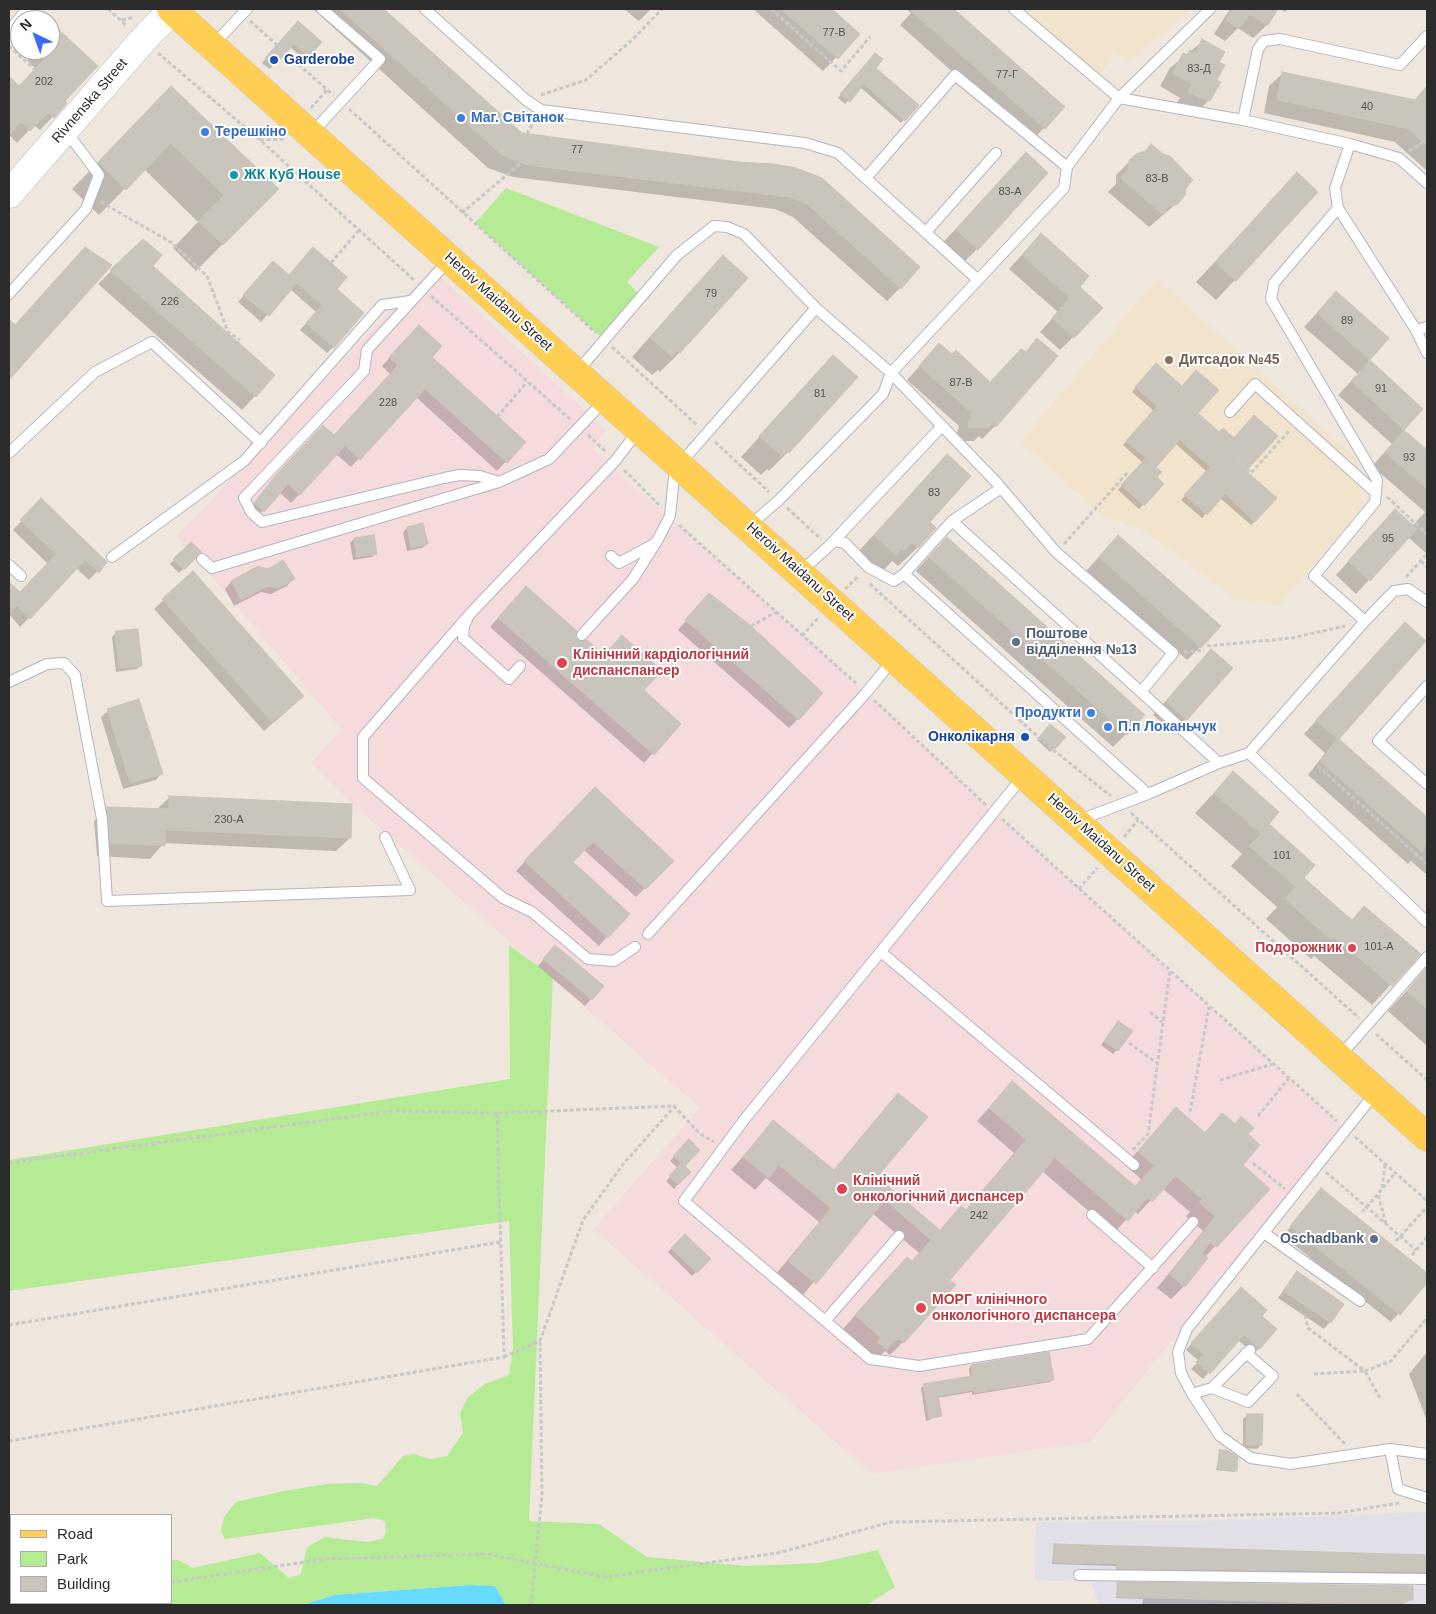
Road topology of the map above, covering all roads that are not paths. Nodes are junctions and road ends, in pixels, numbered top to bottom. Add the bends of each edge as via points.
1 (27, 9) edge
2 (172, 9) edge
3 (247, 9) edge
4 (322, 9) edge
5 (425, 9) edge
6 (1014, 9) edge
7 (1210, 9) edge
8 (9, 31) edge
9 (1427, 36) edge
10 (212, 46) junction
11 (1119, 98) junction
12 (1243, 120) junction
13 (65, 130) junction
14 (311, 134) junction
15 (1350, 144) junction
16 (996, 153) dead end
17 (1068, 167) junction
18 (866, 178) junction
19 (1427, 183) edge
20 (9, 194) edge
21 (1338, 208) junction
22 (926, 232) junction
23 (450, 259) junction
24 (977, 279) junction
25 (9, 294) edge
26 (410, 301) junction
27 (816, 308) junction
28 (1427, 327) edge
29 (1416, 330) junction
30 (1427, 353) edge
31 (576, 372) junction
32 (891, 373) junction
33 (606, 399) junction
34 (1230, 412) dead end
35 (942, 426) junction
36 (640, 429) junction
37 (261, 443) junction
38 (9, 453) edge
39 (678, 462) junction
40 (499, 482) junction
41 (1001, 488) junction
42 (1376, 493) junction
43 (952, 522) junction
44 (749, 526) junction
45 (835, 541) junction
46 (656, 543) junction
47 (611, 556) dead end
48 (112, 557) dead end
49 (202, 559) dead end
50 (9, 565) edge
51 (800, 572) junction
52 (904, 574) junction
53 (21, 576) dead end
54 (1427, 602) edge
55 (469, 615) junction
56 (1365, 621) junction
57 (582, 635) dead end
58 (896, 657) junction
59 (520, 666) dead end
60 (9, 682) edge
61 (1427, 686) edge
62 (1141, 692) junction
63 (1249, 753) junction
64 (1218, 763) junction
65 (1025, 775) junction
66 (1427, 784) edge
67 (1148, 794) junction
68 (1077, 821) junction
69 (385, 837) dead end
70 (1427, 922) edge
71 (648, 934) dead end
72 (635, 947) dead end
73 (881, 952) junction
74 (1427, 957) edge
75 (1338, 1057) junction
76 (1376, 1091) junction
77 (1427, 1137) edge
78 (1134, 1165) dead end
79 (1092, 1215) dead end
80 (1193, 1222) dead end
81 (1264, 1233) junction
82 (899, 1236) dead end
83 (1153, 1268) junction
84 (1360, 1301) dead end
85 (825, 1321) junction
86 (1212, 1388) junction
87 (1192, 1394) junction
88 (1390, 1450) junction
89 (1427, 1454) edge
90 (1426, 1498) edge
91 (1079, 1575) dead end
92 (1427, 1579) edge

1 - 8 lane
2 - 10 main road, Heroiv Maidanu Street
2 - 13 street, Rivnenska Street
3 - 10 lane
4 - 14 lane via 380,59
5 - 18 lane via 541,110 805,143 838,153
6 - 11 lane
7 - 11 lane
9 - 12 lane via 1400,66 1280,39 1264,41 1258,49
10 - 14 main road, Heroiv Maidanu Street
11 - 12 lane
11 - 17 lane
12 - 15 lane
13 - 20 street, Rivnenska Street
13 - 25 lane via 99,175 86,209
14 - 23 main road, Heroiv Maidanu Street
15 - 19 lane via 1399,158
15 - 21 lane via 1335,188
16 - 22 lane
17 - 18 lane via 955,75
17 - 24 lane via 1064,188
18 - 22 lane
21 - 29 lane
21 - 42 lane via 1274,283 1271,298 1377,480
22 - 24 lane
23 - 26 lane
23 - 31 main road, Heroiv Maidanu Street
24 - 32 lane
26 - 37 lane via 382,305
26 - 40 lane via 367,350 364,370 244,498 246,505 262,522 460,475 480,476
27 - 31 lane via 744,234 714,226 676,255
27 - 32 lane
27 - 39 lane
28 - 29 lane
29 - 30 lane
31 - 33 main road, Heroiv Maidanu Street
32 - 35 lane
32 - 44 lane via 883,394 779,500
33 - 36 main road, Heroiv Maidanu Street
33 - 40 lane via 549,460
34 - 42 lane via 1255,384
35 - 41 lane
35 - 45 lane
36 - 39 main road, Heroiv Maidanu Street
36 - 55 lane via 615,461
37 - 38 lane via 152,342 95,372
37 - 48 lane via 244,461
39 - 44 main road, Heroiv Maidanu Street
39 - 46 lane via 670,516
40 - 49 lane via 212,568
41 - 43 lane
41 - 62 lane via 1056,552 1174,653
42 - 56 lane via 1375,502 1314,576
43 - 52 lane
43 - 62 lane
44 - 51 main road, Heroiv Maidanu Street
45 - 51 lane
45 - 52 lane via 845,543 868,567 894,582
46 - 47 lane via 619,563
46 - 57 lane via 632,579
50 - 53 lane
51 - 58 main road, Heroiv Maidanu Street
52 - 67 lane
54 - 56 lane via 1408,589 1394,591
55 - 59 lane via 463,638 509,679
55 - 72 lane via 363,737 363,778 503,898 532,912 588,959 614,961
56 - 63 lane
58 - 65 main road, Heroiv Maidanu Street
58 - 71 lane
60 - 69 lane via 47,664 64,662 75,675 102,819 107,901 410,890
61 - 66 lane via 1378,741
62 - 64 lane
63 - 64 lane
63 - 70 lane
64 - 67 lane
65 - 68 main road, Heroiv Maidanu Street
65 - 73 lane
67 - 68 lane
68 - 75 main road, Heroiv Maidanu Street
73 - 78 lane
73 - 85 lane via 684,1201
74 - 75 lane
75 - 76 main road, Heroiv Maidanu Street
76 - 77 main road, Heroiv Maidanu Street
76 - 81 lane
79 - 83 lane
80 - 83 lane
81 - 84 lane
81 - 87 lane via 1187,1329 1178,1352 1181,1373
82 - 85 lane
83 - 85 lane via 1088,1340 1070,1343 919,1366 870,1359
86 - 86 lane via 1248,1402 1273,1376 1248,1351
86 - 87 lane
87 - 88 lane via 1220,1436 1251,1458 1291,1464
88 - 89 lane
88 - 90 lane via 1398,1489
91 - 92 lane

